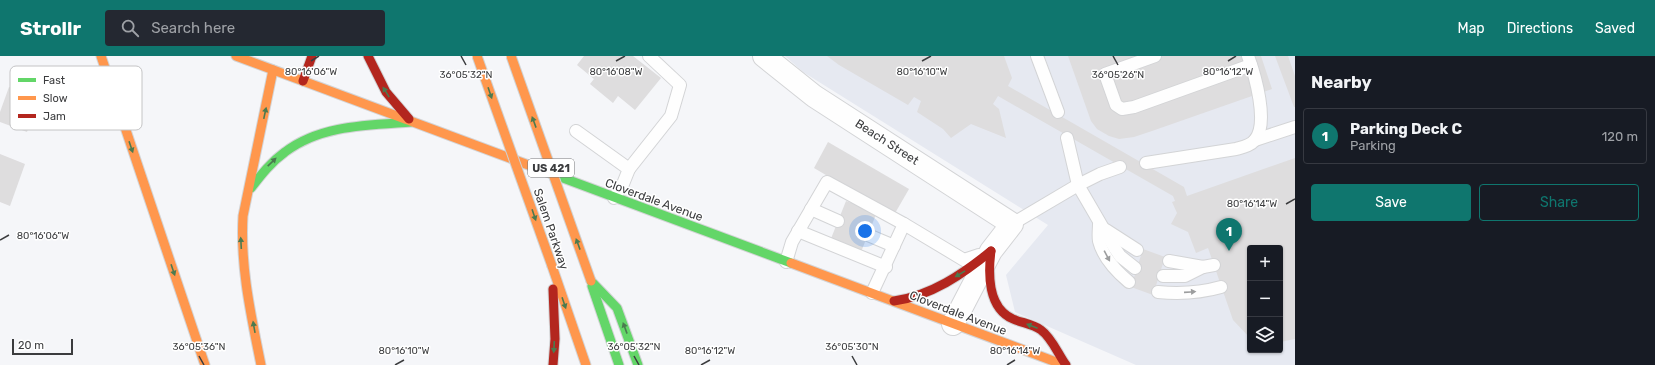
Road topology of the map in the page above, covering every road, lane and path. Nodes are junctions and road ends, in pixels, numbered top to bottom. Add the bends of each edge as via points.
1 (101, 56) edge
2 (236, 56) edge
3 (312, 56) edge
4 (368, 56) edge
5 (477, 56) edge
6 (511, 56) edge
7 (649, 56) edge
8 (764, 56) edge
9 (1037, 56) edge
10 (1155, 56) edge
11 (1250, 60) edge
12 (112, 63) dead end
13 (104, 66) edge
14 (111, 66) edge
15 (273, 70) junction
16 (303, 81) junction
17 (1058, 112) dead end
18 (412, 122) junction
19 (1295, 127) edge
20 (126, 130) edge
21 (576, 131) dead end
22 (1067, 138) dead end
23 (1255, 140) junction
24 (1146, 163) dead end
25 (1120, 167) dead end
26 (629, 169) junction
27 (1078, 186) junction
28 (248, 193) junction
29 (614, 198) junction
30 (811, 209) junction
31 (838, 221) dead end
32 (1099, 223) junction
33 (904, 224) junction
34 (1012, 224) junction
35 (798, 231) junction
36 (868, 235) dead end
37 (894, 246) junction
38 (1137, 250) dead end
39 (991, 251) junction
40 (1169, 261) dead end
41 (786, 262) junction
42 (552, 266) junction
43 (886, 267) junction
44 (1135, 268) dead end
45 (1163, 276) dead end
46 (591, 281) junction
47 (1129, 282) dead end
48 (1221, 287) dead end
49 (1158, 292) dead end
50 (872, 293) junction
51 (894, 302) junction
52 (953, 324) junction
53 (204, 365) edge
54 (261, 365) edge
55 (553, 365) edge
56 (586, 365) edge
57 (619, 365) edge
58 (638, 365) edge
59 (1065, 365) edge

1 - 13 main road
2 - 15 main road, Cloverdale Avenue
3 - 16 main road
18 -> 4 main road via 386,92
5 -> 42 main road, Salem Parkway / US 421, bridge
46 -> 6 main road, Salem Parkway / US 421, bridge
7 - 26 lane via 680,85 671,116
8 - 34 street, Beach Street via 814,96
9 - 17 lane
10 - 11 lane via 1105,74 1116,106 1122,109 1134,108
11 - 23 lane via 1261,120 1260,131
12 - 14 main road
15 - 16 main road, Cloverdale Avenue
28 -> 15 main road
16 - 18 main road, Cloverdale Avenue
28 -> 18 main road via 263,171 277,158 312,136 351,126
18 - 29 main road, Cloverdale Avenue
19 - 23 lane
20 -> 53 main road
21 - 26 lane
22 - 27 lane
23 - 24 lane via 1250,145 1236,149
25 - 27 lane
26 - 29 lane
27 - 32 lane
27 - 34 lane
54 -> 28 main road via 242,258 241,237
29 - 41 main road, Cloverdale Avenue
30 - 31 lane
30 - 33 lane via 827,182
30 - 35 lane
32 - 38 lane
32 - 44 lane via 1120,256
32 -> 47 lane via 1100,241 1109,260 1119,274
33 - 37 lane
33 - 39 lane via 964,260
34 - 39 street
35 - 41 lane
35 - 43 lane
36 - 37 lane
37 - 43 lane
39 -> 51 main road via 973,266 940,286 917,297
39 - 52 street
59 -> 39 main road via 1042,330 1010,318 1000,309 992,293 988,267
40 - 45 lane via 1208,266 1185,276
41 - 50 main road, Cloverdale Avenue
42 -> 55 main road via 555,339
42 -> 56 main road, Salem Parkway / US 421
43 - 50 lane
46 - 57 main road, Salem Parkway / US 421
58 -> 46 main road via 617,308
49 -> 48 lane via 1171,294
50 - 51 main road, Cloverdale Avenue
51 - 52 main road, Cloverdale Avenue
52 - 59 main road, Cloverdale Avenue

